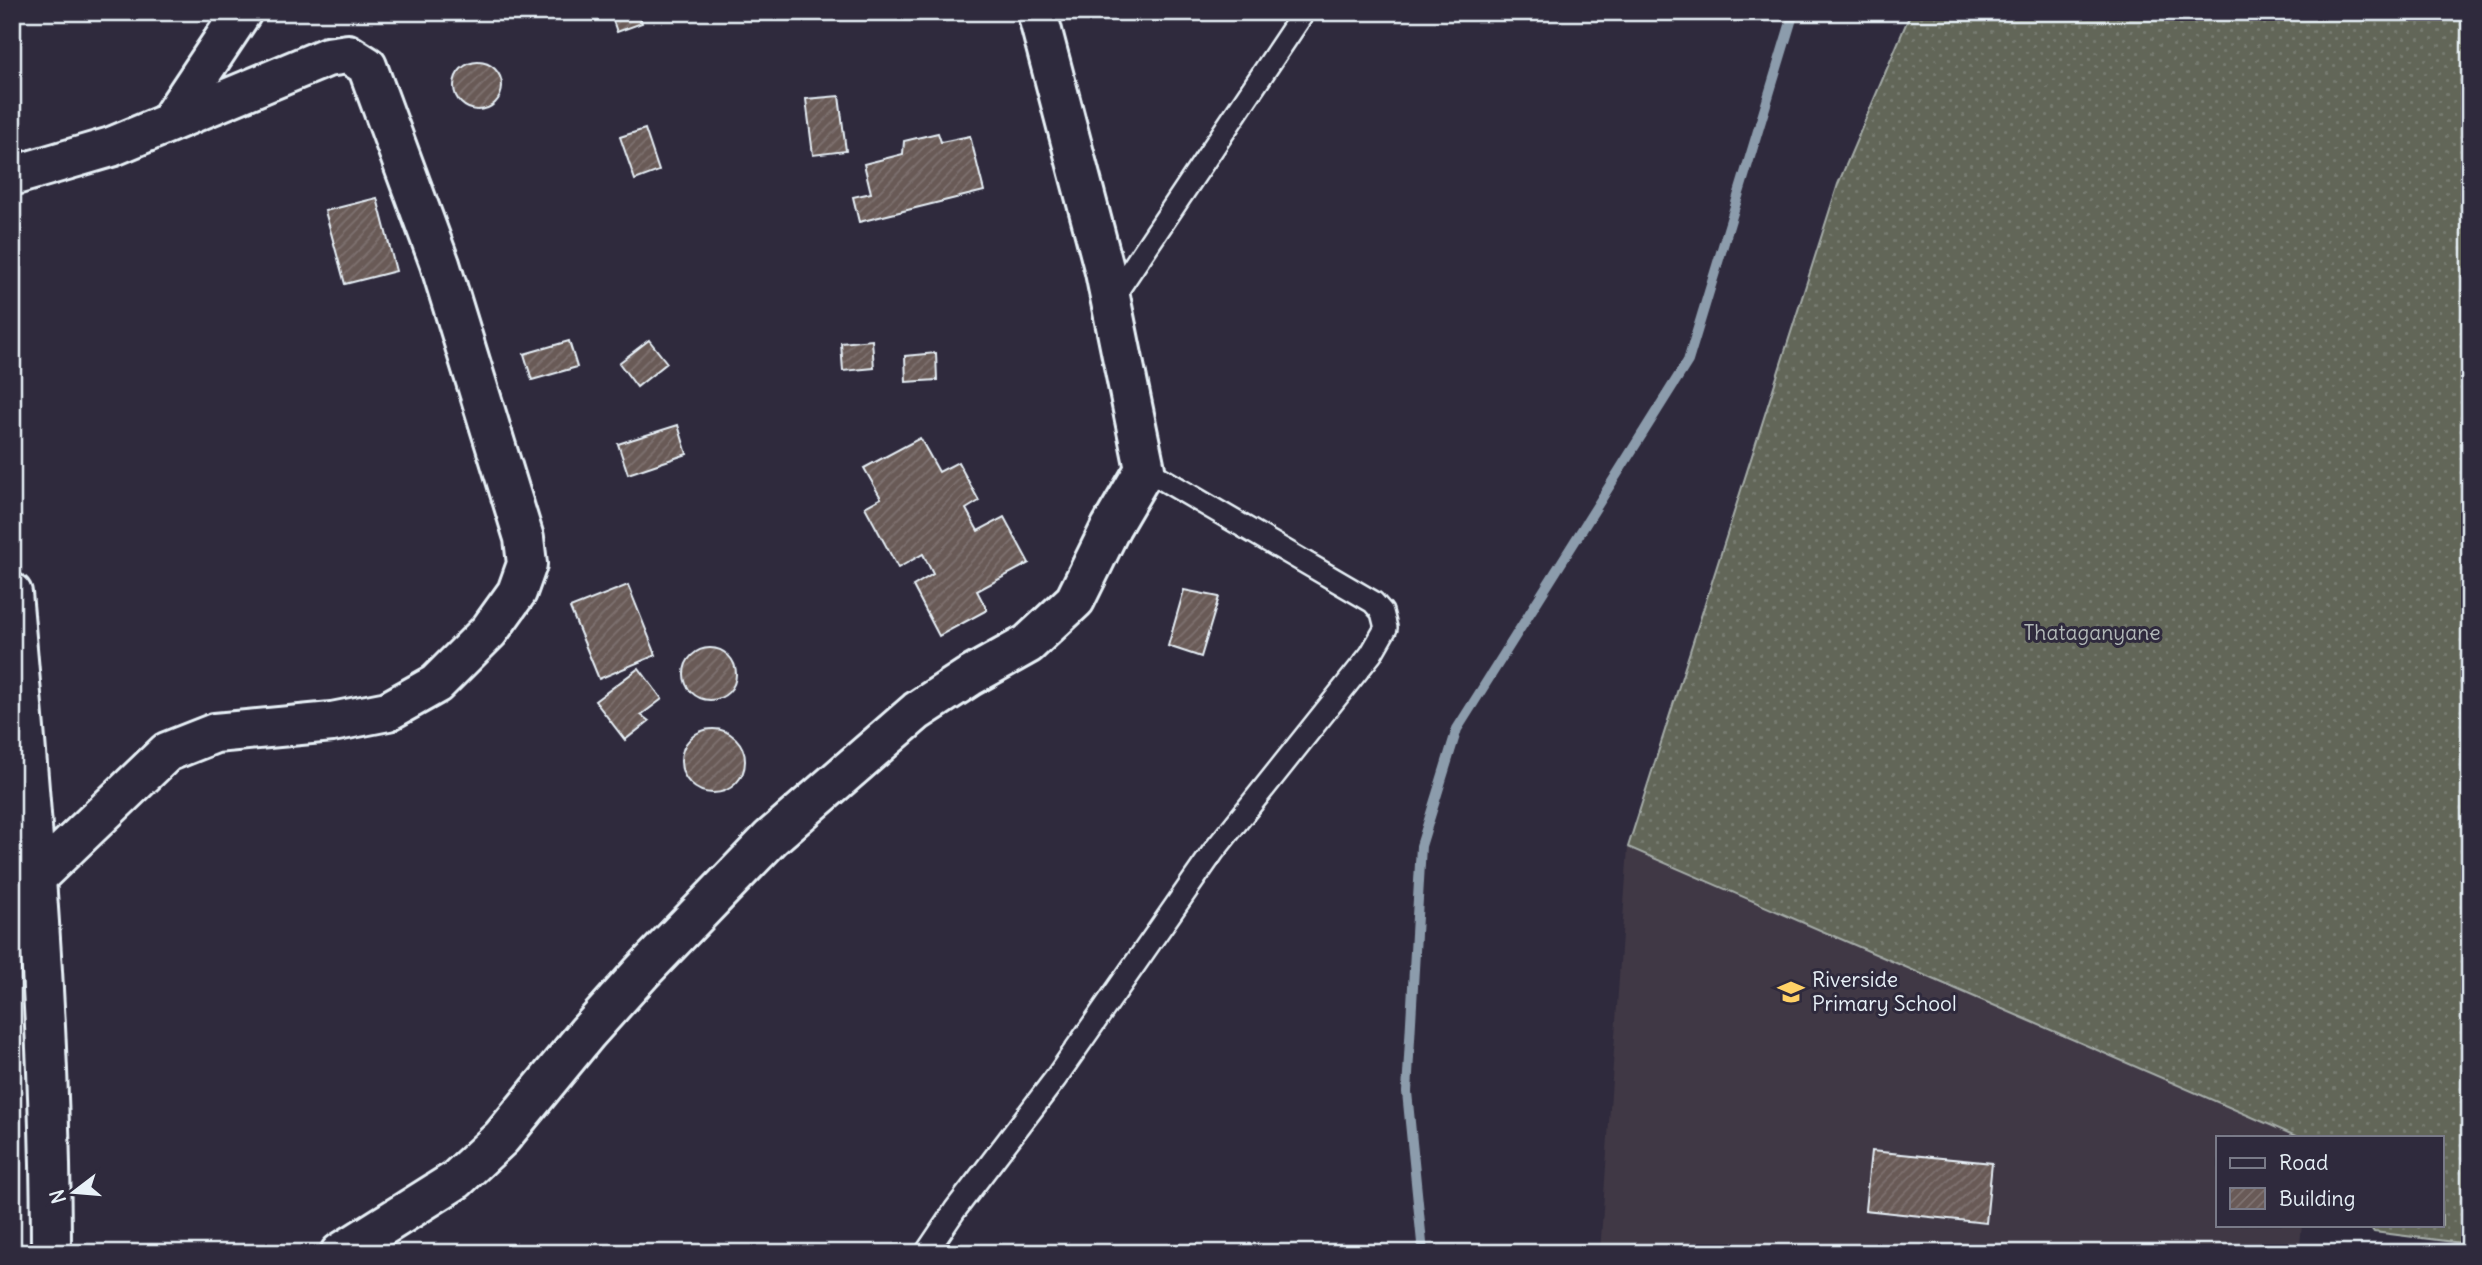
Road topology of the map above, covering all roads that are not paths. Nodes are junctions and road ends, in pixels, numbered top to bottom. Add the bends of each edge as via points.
1 (242, 12) edge
2 (1037, 12) edge
3 (1304, 12) edge
4 (168, 124) junction
5 (12, 176) edge
6 (1111, 300) junction
7 (1145, 469) junction
8 (12, 593) edge
9 (25, 886) edge
10 (51, 1253) edge
11 (340, 1253) edge
12 (926, 1253) edge

1 - 4 street
2 - 6 street
3 - 6 lane
4 - 5 street via 111,147
4 - 9 street via 327,57 348,54 367,66 440,264 524,538 527,565 517,592 489,631 436,684 388,711 332,722 215,733 167,752
6 - 7 street
7 - 11 street via 1075,600 1028,644 917,711 771,838 596,1023 501,1138 456,1180
7 - 12 lane via 1373,602 1382,612 1385,628 1371,654 1213,852 1055,1079
8 - 9 street
9 - 10 street via 42,950

